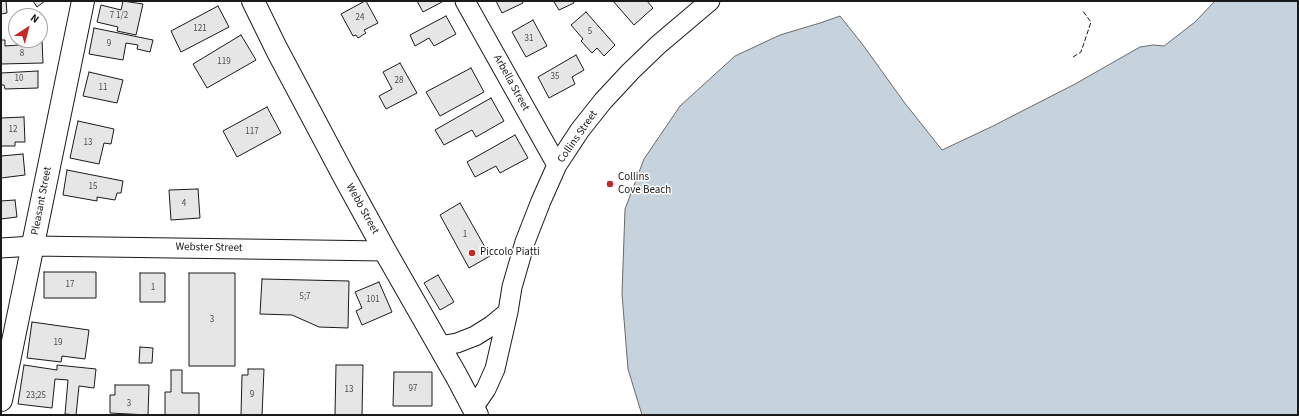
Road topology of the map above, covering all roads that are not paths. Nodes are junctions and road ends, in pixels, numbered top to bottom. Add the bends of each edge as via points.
1 (83, 1) edge
2 (253, 1) edge
3 (465, 1) edge
4 (710, 1) edge
5 (558, 165) junction
6 (33, 246) junction
7 (1, 248) edge
8 (385, 251) junction
9 (508, 312) junction
10 (439, 346) junction
11 (1, 400) edge
12 (475, 411) edge

1 - 6 main road, Pleasant Street
2 - 8 main road, Webb Street
3 - 5 street, Arbella Street
4 - 5 street, Collins Street via 658,45 603,101 580,130
5 - 9 street, Collins Street via 525,242 512,287
6 - 7 street, Webster Street
6 - 8 street, Webster Street
6 - 11 main road, Pleasant Street
8 - 10 main road, Webb Street
9 - 10 street via 475,336
9 - 12 street, Collins Street via 494,369
10 - 12 main road, Webb Street

